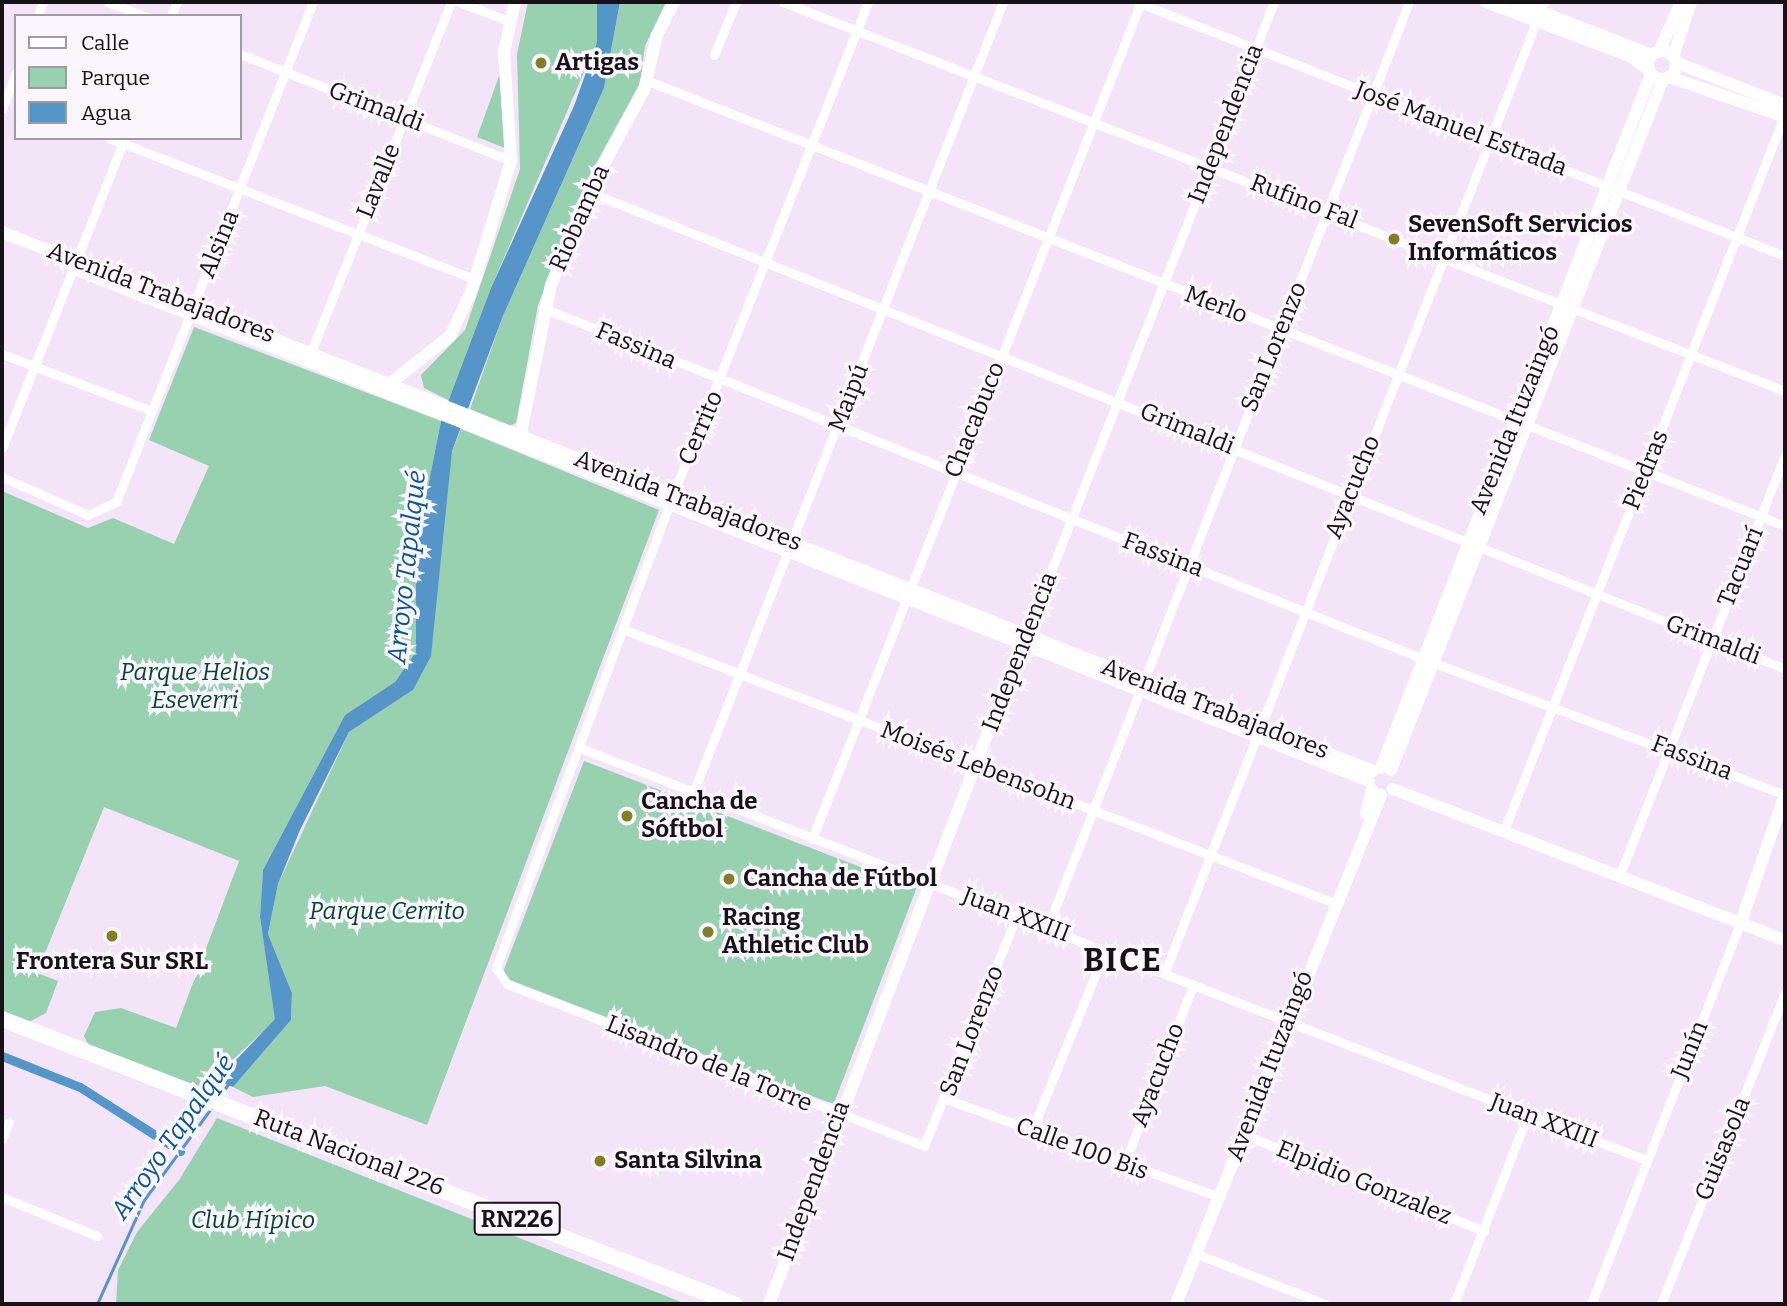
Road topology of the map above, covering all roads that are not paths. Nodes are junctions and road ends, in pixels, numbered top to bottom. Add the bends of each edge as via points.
1 (108, 2) edge
2 (313, 2) edge
3 (452, 2) edge
4 (459, 2) edge
5 (515, 2) edge
6 (674, 2) edge
7 (736, 2) edge
8 (783, 2) edge
9 (868, 2) edge
10 (1003, 2) edge
11 (1139, 2) edge
12 (1274, 2) edge
13 (1409, 2) edge
14 (1486, 2) edge
15 (1516, 2) edge
16 (1681, 2) edge
17 (1691, 2) edge
18 (1540, 12) edge
19 (140, 14) edge
20 (509, 20) junction
21 (857, 32) junction
22 (1255, 49) junction
23 (1655, 54) junction
24 (242, 55) edge
25 (714, 55) dead end
26 (1674, 60) junction
27 (285, 72) junction
28 (1649, 72) junction
29 (974, 76) junction
30 (1666, 78) junction
31 (14, 79) edge
32 (648, 81) junction
33 (1372, 95) junction
34 (8, 98) edge
35 (2, 109) edge
36 (1785, 113) edge
37 (405, 117) junction
38 (1096, 120) junction
39 (124, 141) edge
40 (1491, 142) junction
41 (812, 148) junction
42 (511, 161) junction
43 (1210, 166) junction
44 (1613, 188) junction
45 (241, 192) junction
46 (589, 192) junction
47 (927, 193) junction
48 (1328, 210) junction
49 (2, 232) edge
50 (356, 237) junction
51 (1737, 237) junction
52 (2, 240) edge
53 (1047, 240) junction
54 (1785, 256) edge
55 (1444, 258) junction
56 (76, 265) junction
57 (766, 265) junction
58 (475, 279) junction
59 (1163, 284) junction
60 (1567, 305) junction
61 (543, 308) junction
62 (192, 311) junction
63 (882, 311) junction
64 (1281, 330) junction
65 (2, 354) edge
66 (310, 355) junction
67 (1002, 355) junction
68 (1692, 355) junction
69 (424, 356) junction
70 (35, 366) junction
71 (1397, 376) junction
72 (720, 381) junction
73 (387, 386) junction
74 (1785, 391) edge
75 (423, 398) junction
76 (1117, 401) junction
77 (152, 411) junction
78 (1520, 424) junction
79 (838, 428) junction
80 (519, 440) junction
81 (1233, 447) junction
82 (2, 448) edge
83 (1785, 455) edge
84 (1645, 471) junction
85 (954, 472) junction
86 (2, 477) edge
87 (1352, 492) junction
88 (671, 500) junction
89 (1761, 517) junction
90 (1072, 519) junction
91 (1785, 526) edge
92 (1473, 543) junction
93 (790, 547) junction
94 (1189, 566) junction
95 (907, 593) junction
96 (1597, 595) junction
97 (1304, 609) junction
98 (623, 629) junction
99 (1024, 640) junction
100 (1711, 640) junction
101 (1426, 660) junction
102 (1785, 669) edge
103 (739, 674) junction
104 (1141, 686) junction
105 (1553, 706) junction
106 (858, 721) junction
107 (1256, 730) junction
108 (580, 748) junction
109 (1669, 749) junction
110 (975, 766) junction
111 (1382, 781) junction
112 (693, 793) junction
113 (1785, 795) edge
114 (1093, 811) junction
115 (1505, 828) junction
116 (812, 839) junction
117 (1209, 853) junction
118 (1620, 874) junction
119 (930, 881) junction
120 (1332, 902) junction
121 (1017, 915) junction
122 (1741, 922) junction
123 (1048, 926) junction
124 (1785, 940) edge
125 (1105, 951) junction
126 (1164, 974) junction
127 (498, 975) joint
128 (1193, 985) junction
129 (1785, 993) edge
130 (2, 1019) edge
131 (1285, 1023) junction
132 (946, 1099) junction
133 (838, 1116) junction
134 (1527, 1117) junction
135 (9, 1122) dead end
136 (1032, 1130) junction
137 (1245, 1135) junction
138 (2, 1139) edge
139 (924, 1146) joint
140 (1646, 1160) junction
141 (1124, 1165) junction
142 (2, 1197) edge
143 (1220, 1197) junction
144 (1484, 1231) junction
145 (97, 1236) dead end
146 (1197, 1254) junction
147 (734, 1304) edge
148 (769, 1304) edge
149 (1176, 1304) edge
150 (1325, 1304) edge
151 (1454, 1304) edge
152 (1591, 1304) edge
153 (1661, 1304) edge

1 - 19 street
2 - 27 street, Alsina
3 - 37 street, Lavalle
4 - 20 street
5 - 20 main road
6 - 32 main road, Riobamba via 657,35
7 - 25 street
8 - 21 street, Rufino Fal
9 - 21 street, Cerrito
10 - 29 street, Maipú
11 - 22 street, José Manuel Estrada
11 - 38 street, Chacabuco
12 - 22 street, Independencia
13 - 33 street, San Lorenzo
14 - 18 main road
15 - 18 main road
16 - 23 main road
17 - 26 main road
18 - 23 main road
18 - 28 main road
18 - 40 street, Ayacucho
20 - 42 main road via 505,52
21 - 29 street, Rufino Fal
21 - 41 street, Cerrito
22 - 33 street, José Manuel Estrada
22 - 43 street, Independencia
23 - 26 main road
23 - 28 main road, Avenida Ituzaingó
24 - 27 street, Grimaldi
26 - 30 main road, Avenida Ituzaingó
26 - 36 main road
27 - 37 street, Grimaldi
27 - 45 street, Alsina
28 - 30 main road
28 - 44 main road, Avenida Ituzaingó
29 - 38 street, Rufino Fal
29 - 47 street, Maipú
30 - 36 main road
30 - 44 main road, Avenida Ituzaingó
31 - 34 street
32 - 41 street, Merlo
32 - 46 main road, Riobamba
33 - 40 street, José Manuel Estrada
33 - 48 street, San Lorenzo
34 - 35 street
36 - 51 street, Piedras
37 - 42 street, Grimaldi
37 - 50 street, Lavalle
38 - 43 street, Rufino Fal
38 - 53 street, Chacabuco
39 - 45 street
39 - 56 street
40 - 44 street, José Manuel Estrada
40 - 55 street, Ayacucho
41 - 47 street, Merlo
41 - 57 street, Cerrito
42 - 58 main road
43 - 48 street, Rufino Fal
43 - 59 street, Independencia
44 - 51 street, José Manuel Estrada
44 - 60 main road, Avenida Ituzaingó
45 - 50 street
45 - 62 street, Alsina
46 - 57 street, Grimaldi
46 - 61 main road, Riobamba
47 - 53 street, Merlo
47 - 63 street, Maipú
48 - 55 street, Rufino Fal
48 - 64 street, San Lorenzo
49 - 56 main road, Avenida Trabajadores
50 - 58 street
50 - 66 street, Lavalle
51 - 54 street, José Manuel Estrada
51 - 68 street, Piedras
52 - 56 main road, Avenida Trabajadores
53 - 59 street, Merlo
53 - 67 street, Chacabuco
55 - 60 street, Rufino Fal
55 - 71 street, Ayacucho
56 - 62 main road, Avenida Trabajadores
56 - 70 street
57 - 63 street, Grimaldi
57 - 72 street, Cerrito
58 - 69 main road via 455,328
59 - 64 street, Merlo
59 - 76 street, Independencia
60 - 68 street, Rufino Fal
60 - 78 main road, Avenida Ituzaingó
61 - 72 street, Fassina
61 - 80 main road, Riobamba
62 - 66 main road, Avenida Trabajadores
62 - 77 street, Alsina
63 - 67 street, Grimaldi
63 - 79 street, Maipú
64 - 71 street, Merlo
64 - 81 street, San Lorenzo
65 - 70 street
66 - 73 main road, Avenida Trabajadores
67 - 76 street, Grimaldi
67 - 85 street, Chacabuco
68 - 74 street, Rufino Fal
68 - 84 street, Piedras
69 - 73 main road
69 - 75 main road via 413,374
70 - 77 street
70 - 82 street
71 - 78 street, Merlo
71 - 87 street, Ayacucho
72 - 79 street, Fassina
72 - 88 street, Cerrito
73 - 75 main road, Avenida Trabajadores
75 - 80 main road, Avenida Trabajadores
76 - 81 street, Grimaldi
76 - 90 street, Independencia
77 - 86 street, Alsina via 116,502 96,516
78 - 84 street, Merlo
78 - 92 main road, Avenida Ituzaingó
79 - 85 street, Fassina
79 - 93 street, Maipú
80 - 88 main road, Avenida Trabajadores
81 - 87 street, Grimaldi
81 - 94 street, San Lorenzo
83 - 89 street, Tacuarí
84 - 89 street, Merlo
84 - 96 street, Piedras
85 - 90 street, Fassina
85 - 95 street, Chacabuco
87 - 92 street, Grimaldi
87 - 97 street, Ayacucho
88 - 93 main road, Avenida Trabajadores
88 - 98 street, Cerrito
89 - 91 street, Merlo
89 - 100 street, Tacuarí
90 - 94 street, Fassina
90 - 99 street, Independencia
92 - 96 street, Grimaldi
92 - 101 main road, Avenida Ituzaingó
93 - 95 main road, Avenida Trabajadores
93 - 103 street, Maipú
94 - 97 street, Fassina
94 - 104 street, San Lorenzo
95 - 99 main road, Avenida Trabajadores
95 - 106 street, Chacabuco
96 - 100 street, Grimaldi
96 - 105 street, Piedras
97 - 101 street, Fassina
97 - 107 street, Ayacucho
98 - 103 street, Moisés Lebensohn
98 - 108 street, Cerrito
99 - 104 main road, Avenida Trabajadores
99 - 110 main road, Independencia
100 - 102 street, Grimaldi
100 - 109 street, Tacuarí
101 - 105 street, Fassina
101 - 111 main road, Avenida Ituzaingó
103 - 106 street, Moisés Lebensohn
103 - 112 street, Maipú
104 - 107 main road, Avenida Trabajadores
104 - 114 street, San Lorenzo
105 - 109 street, Fassina
105 - 115 street, Piedras
106 - 110 street, Moisés Lebensohn
106 - 116 street, Chacabuco
107 - 111 main road, Avenida Trabajadores
107 - 117 street, Ayacucho
108 - 112 street, Juan XXIII
108 - 127 street, Cerrito via 497,961
109 - 113 street, Fassina
109 - 118 street, Tacuarí
110 - 114 street, Moisés Lebensohn
110 - 119 main road, Independencia
111 - 115 main road, Avenida Trabajadores
111 - 120 main road, Avenida Ituzaingó
112 - 116 street, Juan XXIII
113 - 122 main road, Junín
114 - 117 street, Moisés Lebensohn
114 - 123 street, San Lorenzo
115 - 118 main road, Avenida Trabajadores
116 - 119 street, Juan XXIII
117 - 120 street, Moisés Lebensohn
117 - 126 street, Ayacucho
118 - 122 main road, Avenida Trabajadores
119 - 121 street, Juan XXIII
119 - 133 main road, Independencia
120 - 131 main road, Avenida Ituzaingó
121 - 123 street, Juan XXIII
121 - 132 street, San Lorenzo
122 - 124 main road, Avenida Trabajadores
122 - 140 street, Junín
123 - 125 street, Juan XXIII
125 - 126 street, Juan XXIII
125 - 136 street
126 - 128 street, Juan XXIII
127 - 133 street, Lisandro de la Torre via 507,984
128 - 131 street, Juan XXIII
128 - 141 street, Ayacucho
129 - 153 street, Guisasola
130 - 147 highway, Ruta Nacional 226 / RN226
131 - 134 street, Juan XXIII
131 - 137 main road, Avenida Ituzaingó
132 - 136 street, Calle 100 Bis
132 - 139 street, San Lorenzo
133 - 139 street, Lisandro de la Torre
133 - 148 main road, Independencia
134 - 140 street, Juan XXIII
134 - 144 street
135 - 138 street
136 - 141 street, Calle 100 Bis
137 - 143 main road, Avenida Ituzaingó
137 - 144 street, Elpidio Gonzalez
140 - 152 street, Junín
141 - 143 street, Calle 100 Bis
142 - 145 street
143 - 146 main road, Avenida Ituzaingó
144 - 151 street
146 - 149 main road, Avenida Ituzaingó
146 - 150 street

